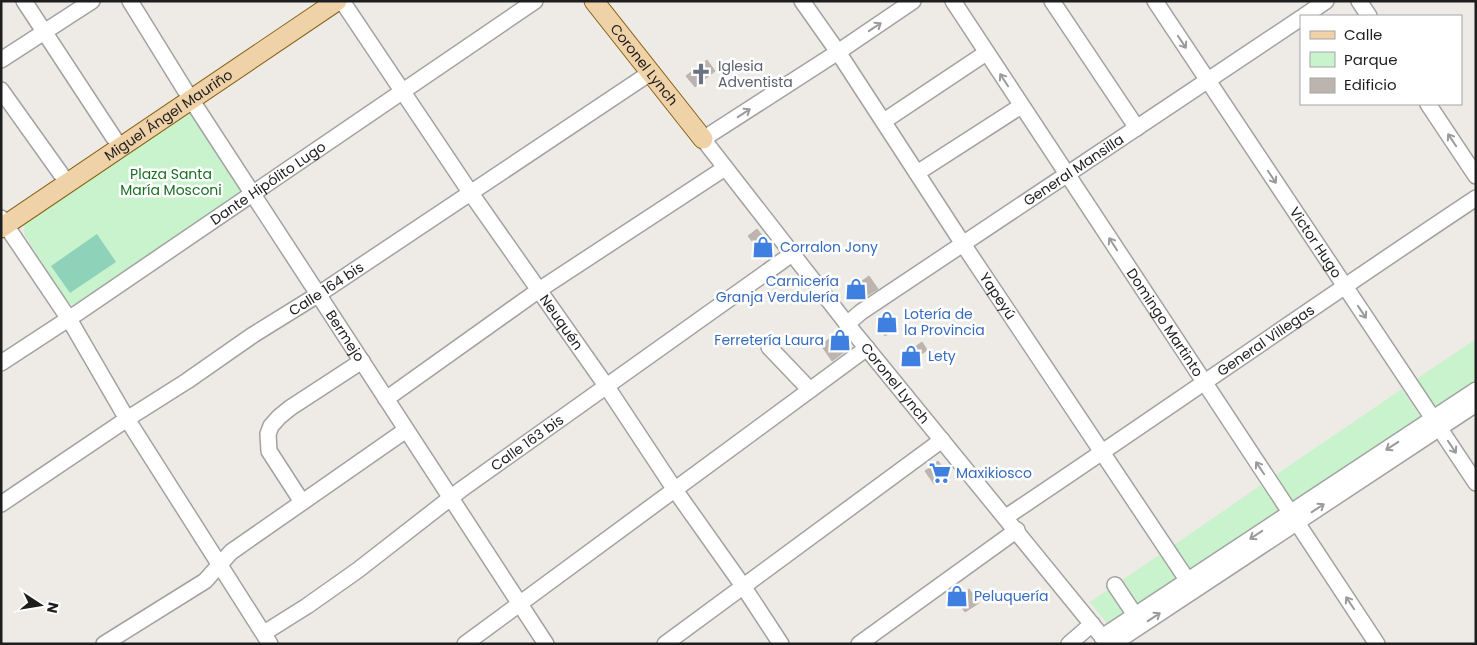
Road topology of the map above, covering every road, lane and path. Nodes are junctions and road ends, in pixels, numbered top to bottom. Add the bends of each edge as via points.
1 (24, 1) edge
2 (92, 1) edge
3 (130, 1) edge
4 (315, 1) edge
5 (337, 1) edge
6 (342, 1) edge
7 (535, 1) edge
8 (594, 1) edge
9 (802, 1) edge
10 (913, 1) edge
11 (953, 1) edge
12 (1052, 1) edge
13 (1155, 1) edge
14 (1359, 1) edge
15 (1323, 2) edge
16 (1305, 15) edge
17 (1368, 15) edge
18 (1300, 18) edge
19 (45, 32) junction
20 (838, 52) junction
21 (986, 53) junction
22 (1, 60) edge
23 (650, 73) junction
24 (1208, 81) junction
25 (1, 90) edge
26 (403, 91) junction
27 (188, 95) junction
28 (1429, 105) edge
29 (1021, 106) junction
30 (884, 121) junction
31 (1137, 128) junction
32 (114, 138) junction
33 (703, 139) junction
34 (725, 168) junction
35 (917, 173) junction
36 (60, 174) junction
37 (1068, 175) junction
38 (1476, 176) edge
39 (470, 192) junction
40 (252, 193) junction
41 (1476, 198) edge
42 (2, 221) edge
43 (964, 244) junction
44 (792, 254) junction
45 (1344, 286) junction
46 (539, 290) junction
47 (318, 294) junction
48 (69, 319) junction
49 (847, 324) junction
50 (769, 347) dead end
51 (867, 348) junction
52 (362, 361) junction
53 (1, 363) edge
54 (1203, 383) junction
55 (606, 387) junction
56 (810, 390) junction
57 (1476, 390) edge
58 (386, 399) junction
59 (1476, 404) edge
60 (127, 419) junction
61 (1436, 424) junction
62 (406, 430) junction
63 (942, 440) junction
64 (1103, 452) junction
65 (1476, 483) edge
66 (675, 490) junction
67 (452, 498) junction
68 (302, 502) junction
69 (1, 504) edge
70 (1006, 517) junction
71 (1293, 518) junction
72 (1017, 530) junction
73 (219, 565) junction
74 (1115, 585) dead end
75 (1191, 585) junction
76 (743, 586) junction
77 (520, 604) junction
78 (1135, 615) junction
79 (1092, 624) junction
80 (267, 638) edge
81 (1108, 642) edge
82 (104, 644) edge
83 (465, 644) edge
84 (546, 644) edge
85 (665, 644) edge
86 (781, 644) edge
87 (859, 644) edge
88 (1069, 644) edge
89 (1377, 644) edge

1 - 19 street
2 - 19 street
3 - 27 street, Bermejo
4 - 27 main road, Miguel Ángel Mauriño
5 - 27 main road, Miguel Ángel Mauriño
6 - 26 street, Neuquén
7 - 26 street, Dante Hipólito Lugo
8 - 23 main road, Coronel Lynch
9 - 20 street, Yapeyú
20 -> 10 street
11 - 21 street, Domingo Martinto
12 - 31 street
13 -> 24 street, Victor Hugo
14 - 17 street
15 - 16 street, General Mansilla
18 - 24 street, General Mansilla
19 - 22 street
19 - 32 street
20 - 30 street, Yapeyú
33 -> 20 street
29 -> 21 street, Domingo Martinto
21 - 30 street
23 - 33 main road, Coronel Lynch
23 - 39 street, Calle 164 bis
24 - 31 street, General Mansilla
24 -> 45 street, Victor Hugo
25 - 36 street
26 - 39 street, Neuquén
26 - 40 street, Dante Hipólito Lugo
27 - 32 main road, Miguel Ángel Mauriño
27 - 40 street, Bermejo
27 - 42 main road, Miguel Ángel Mauriño
38 -> 28 street
29 - 35 street
29 - 37 street, Domingo Martinto
30 - 35 street, Yapeyú
31 - 37 street, General Mansilla
32 - 36 main road, Miguel Ángel Mauriño
33 - 34 street, Coronel Lynch
34 - 44 street, Coronel Lynch
34 - 46 street
35 - 43 street, Yapeyú
36 - 42 main road, Miguel Ángel Mauriño
37 - 43 street, General Mansilla
54 -> 37 street, Domingo Martinto
39 - 46 street, Neuquén
39 - 47 street, Calle 164 bis
40 - 47 street, Bermejo
40 - 48 street, Dante Hipólito Lugo
41 - 45 street, General Villegas
42 - 48 street
43 - 49 street, General Mansilla
43 - 64 street, Yapeyú
44 - 49 street, Coronel Lynch
44 - 55 street, Calle 163 bis
45 - 54 street, General Villegas
45 -> 61 street, Victor Hugo
46 - 55 street, Neuquén
46 - 58 street
47 - 52 street, Bermejo
47 - 60 street, Calle 164 bis
48 - 53 street, Dante Hipólito Lugo
48 - 60 street
49 - 51 street, Coronel Lynch
50 - 56 street
51 - 56 street
51 - 63 street, Coronel Lynch
52 - 58 street, Bermejo
52 - 68 street via 290,408 271,426 269,451
54 - 64 street, General Villegas
71 -> 54 street, Domingo Martinto
55 - 66 street, Neuquén
55 - 67 street, Calle 163 bis
56 - 66 street
57 - 61 street
58 - 62 street, Bermejo
59 - 61 street
60 - 69 street, Calle 164 bis
60 - 73 street
61 -> 65 street, Victor Hugo
61 - 71 street
62 - 67 street, Bermejo
62 - 68 street
63 - 70 street, Coronel Lynch
63 - 76 street
64 - 70 street, General Villegas
64 - 75 street, Yapeyú
66 - 76 street, Neuquén
66 - 77 street
67 - 77 street, Bermejo
67 - 80 street, Calle 163 bis
68 - 73 street via 231,552
70 - 72 street, Coronel Lynch
71 - 75 street
89 -> 71 street, Domingo Martinto
72 - 79 street, Coronel Lynch
72 - 87 street
73 - 80 street
73 - 82 street via 205,581
74 - 78 street
75 - 78 street
81 -> 75 street
76 - 85 street
76 - 86 street, Neuquén
77 - 83 street
77 - 84 street, Bermejo
78 - 81 street
79 - 81 street, Coronel Lynch
79 - 88 street

